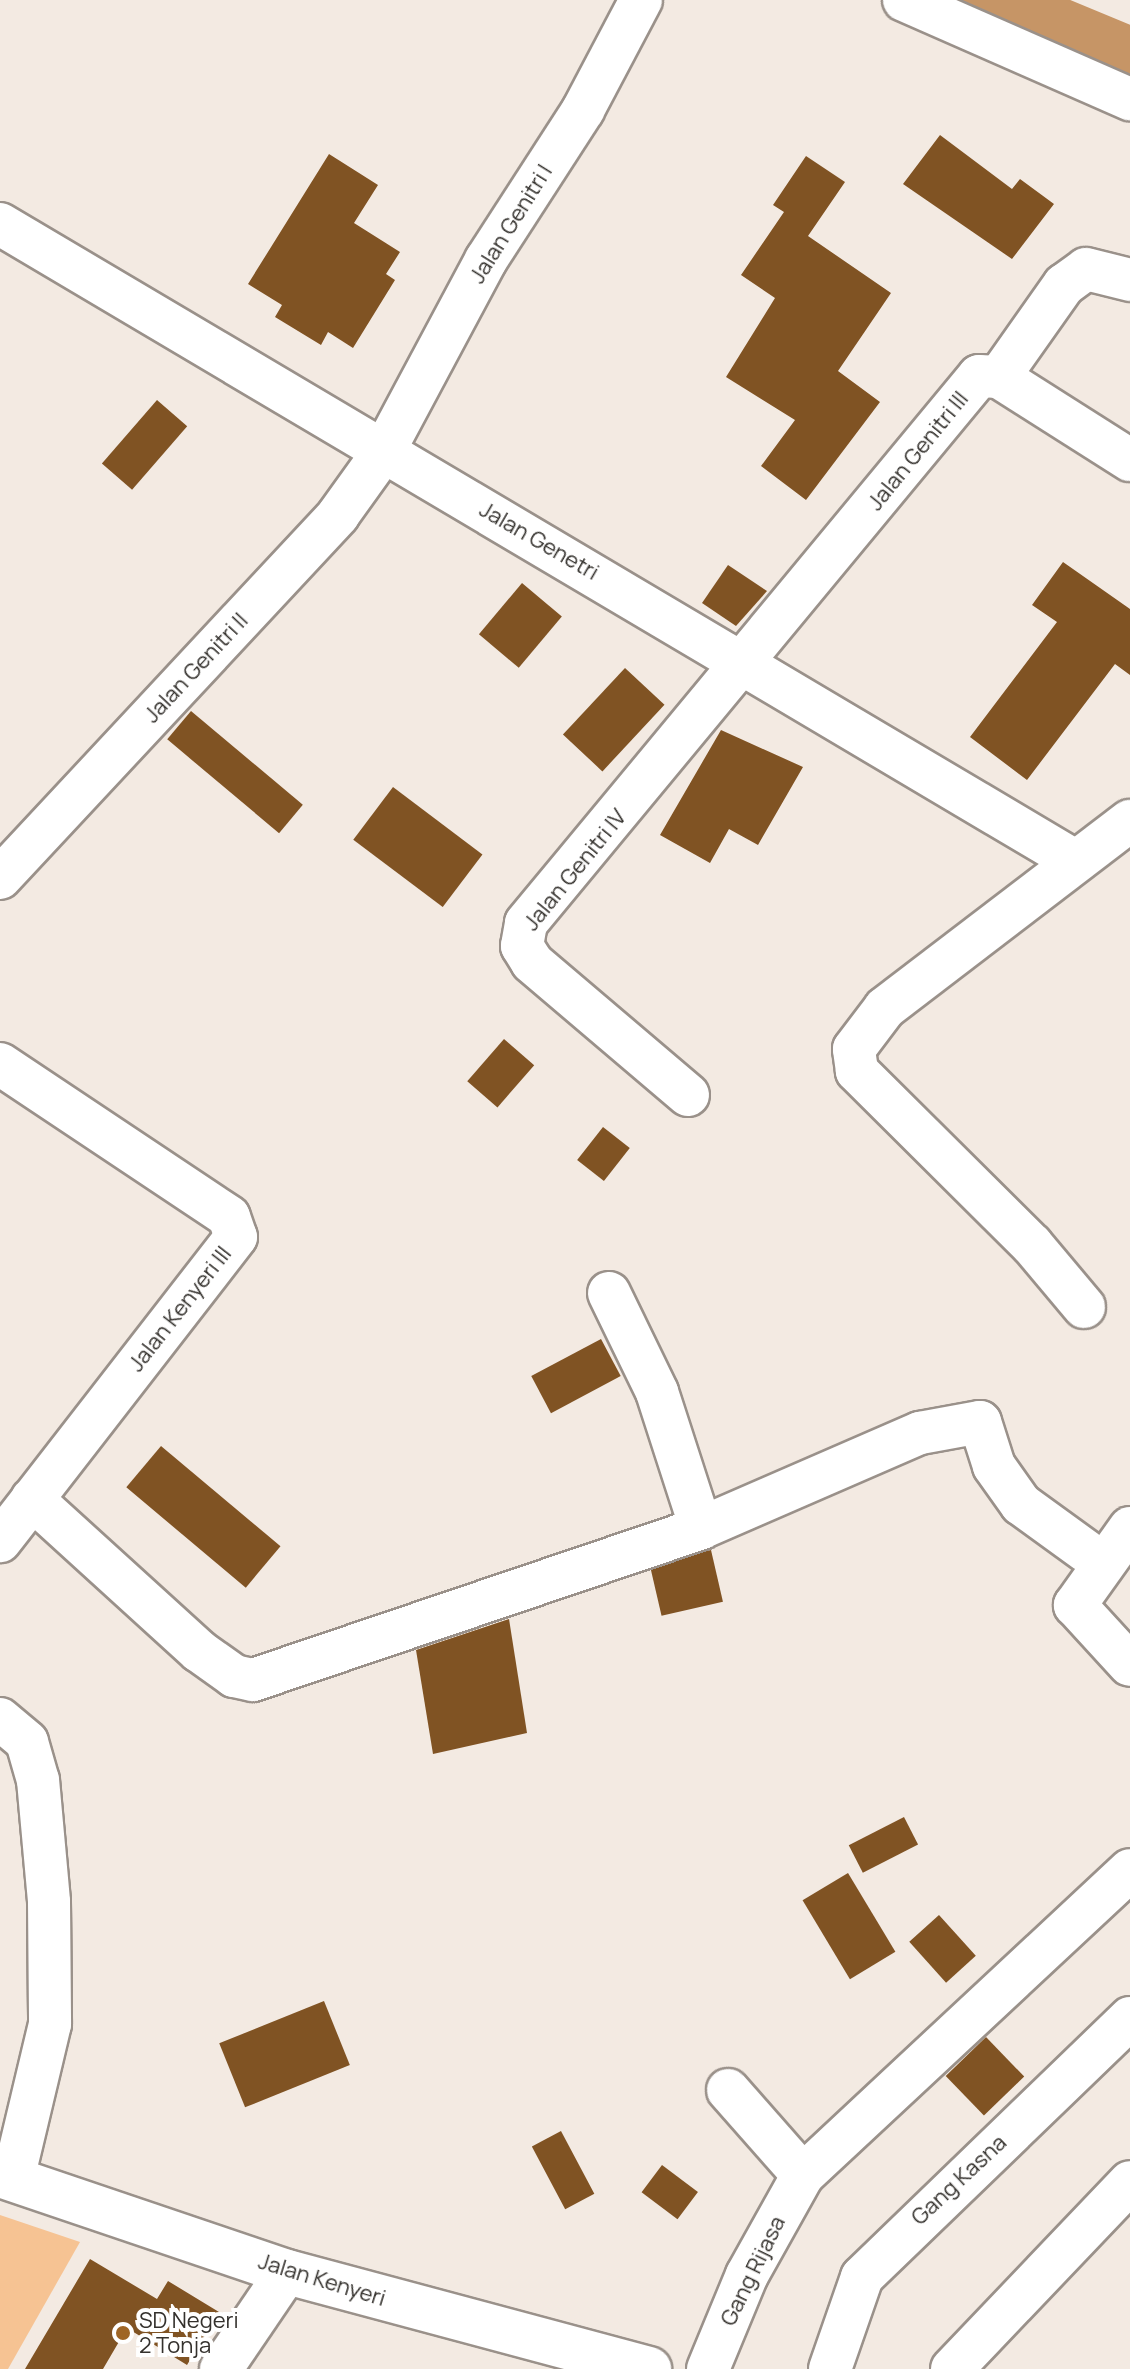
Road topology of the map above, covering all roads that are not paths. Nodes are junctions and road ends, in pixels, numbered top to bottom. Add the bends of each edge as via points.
1 (641, 0) edge
2 (904, 0) edge
3 (1130, 99) edge
4 (0, 224) edge
5 (1130, 280) edge
6 (999, 377) junction
7 (384, 451) junction
8 (1130, 460) edge
9 (748, 663) junction
10 (1130, 821) edge
11 (1075, 861) junction
12 (0, 878) edge
13 (0, 1064) edge
14 (688, 1095) dead end
15 (609, 1293) dead end
16 (1084, 1307) dead end
17 (32, 1499) junction
18 (701, 1528) junction
19 (1130, 1528) edge
20 (0, 1541) edge
21 (1086, 1551) dead end
22 (1130, 1665) edge
23 (0, 1719) edge
24 (1130, 1870) edge
25 (1130, 2018) edge
26 (728, 2090) dead end
27 (803, 2175) junction
28 (6, 2177) edge
29 (1130, 2182) edge
30 (287, 2272) junction
31 (221, 2369) edge
32 (649, 2369) edge
33 (708, 2369) edge
34 (830, 2369) edge
35 (952, 2369) edge

1 - 7 street, Jalan Genitri I via 583,110 486,260
2 - 3 street
4 - 7 street, Jalan Genetri
5 - 6 street via 1086,269 1064,285
6 - 8 street
6 - 9 street, Jalan Genitri III via 979,376 969,387
7 - 9 street, Jalan Genetri
7 - 12 street, Jalan Genitri II via 338,515
9 - 11 street, Jalan Genetri
9 - 14 street, Jalan Genitri IV via 522,934 532,962
10 - 11 street
11 - 16 street via 885,1008 854,1049 857,1071 1032,1245
13 - 17 street, Jalan Kenyeri III via 229,1217 236,1237
15 - 18 street via 657,1392
17 - 18 street via 199,1651 234,1676 253,1680
17 - 20 street, Jalan Kenyeri III
18 - 21 street via 920,1433 980,1422 994,1466 1021,1504
19 - 22 street via 1075,1605
23 - 28 street via 27,1742 38,1780 49,1902 50,2024
24 - 27 street, Gang Rijasa
25 - 34 street, Gang Kasna via 862,2277
26 - 27 street
27 - 33 street, Gang Rijasa via 747,2275
28 - 30 street, Jalan Kenyeri
29 - 35 street
30 - 31 street
30 - 32 street, Jalan Kenyeri

